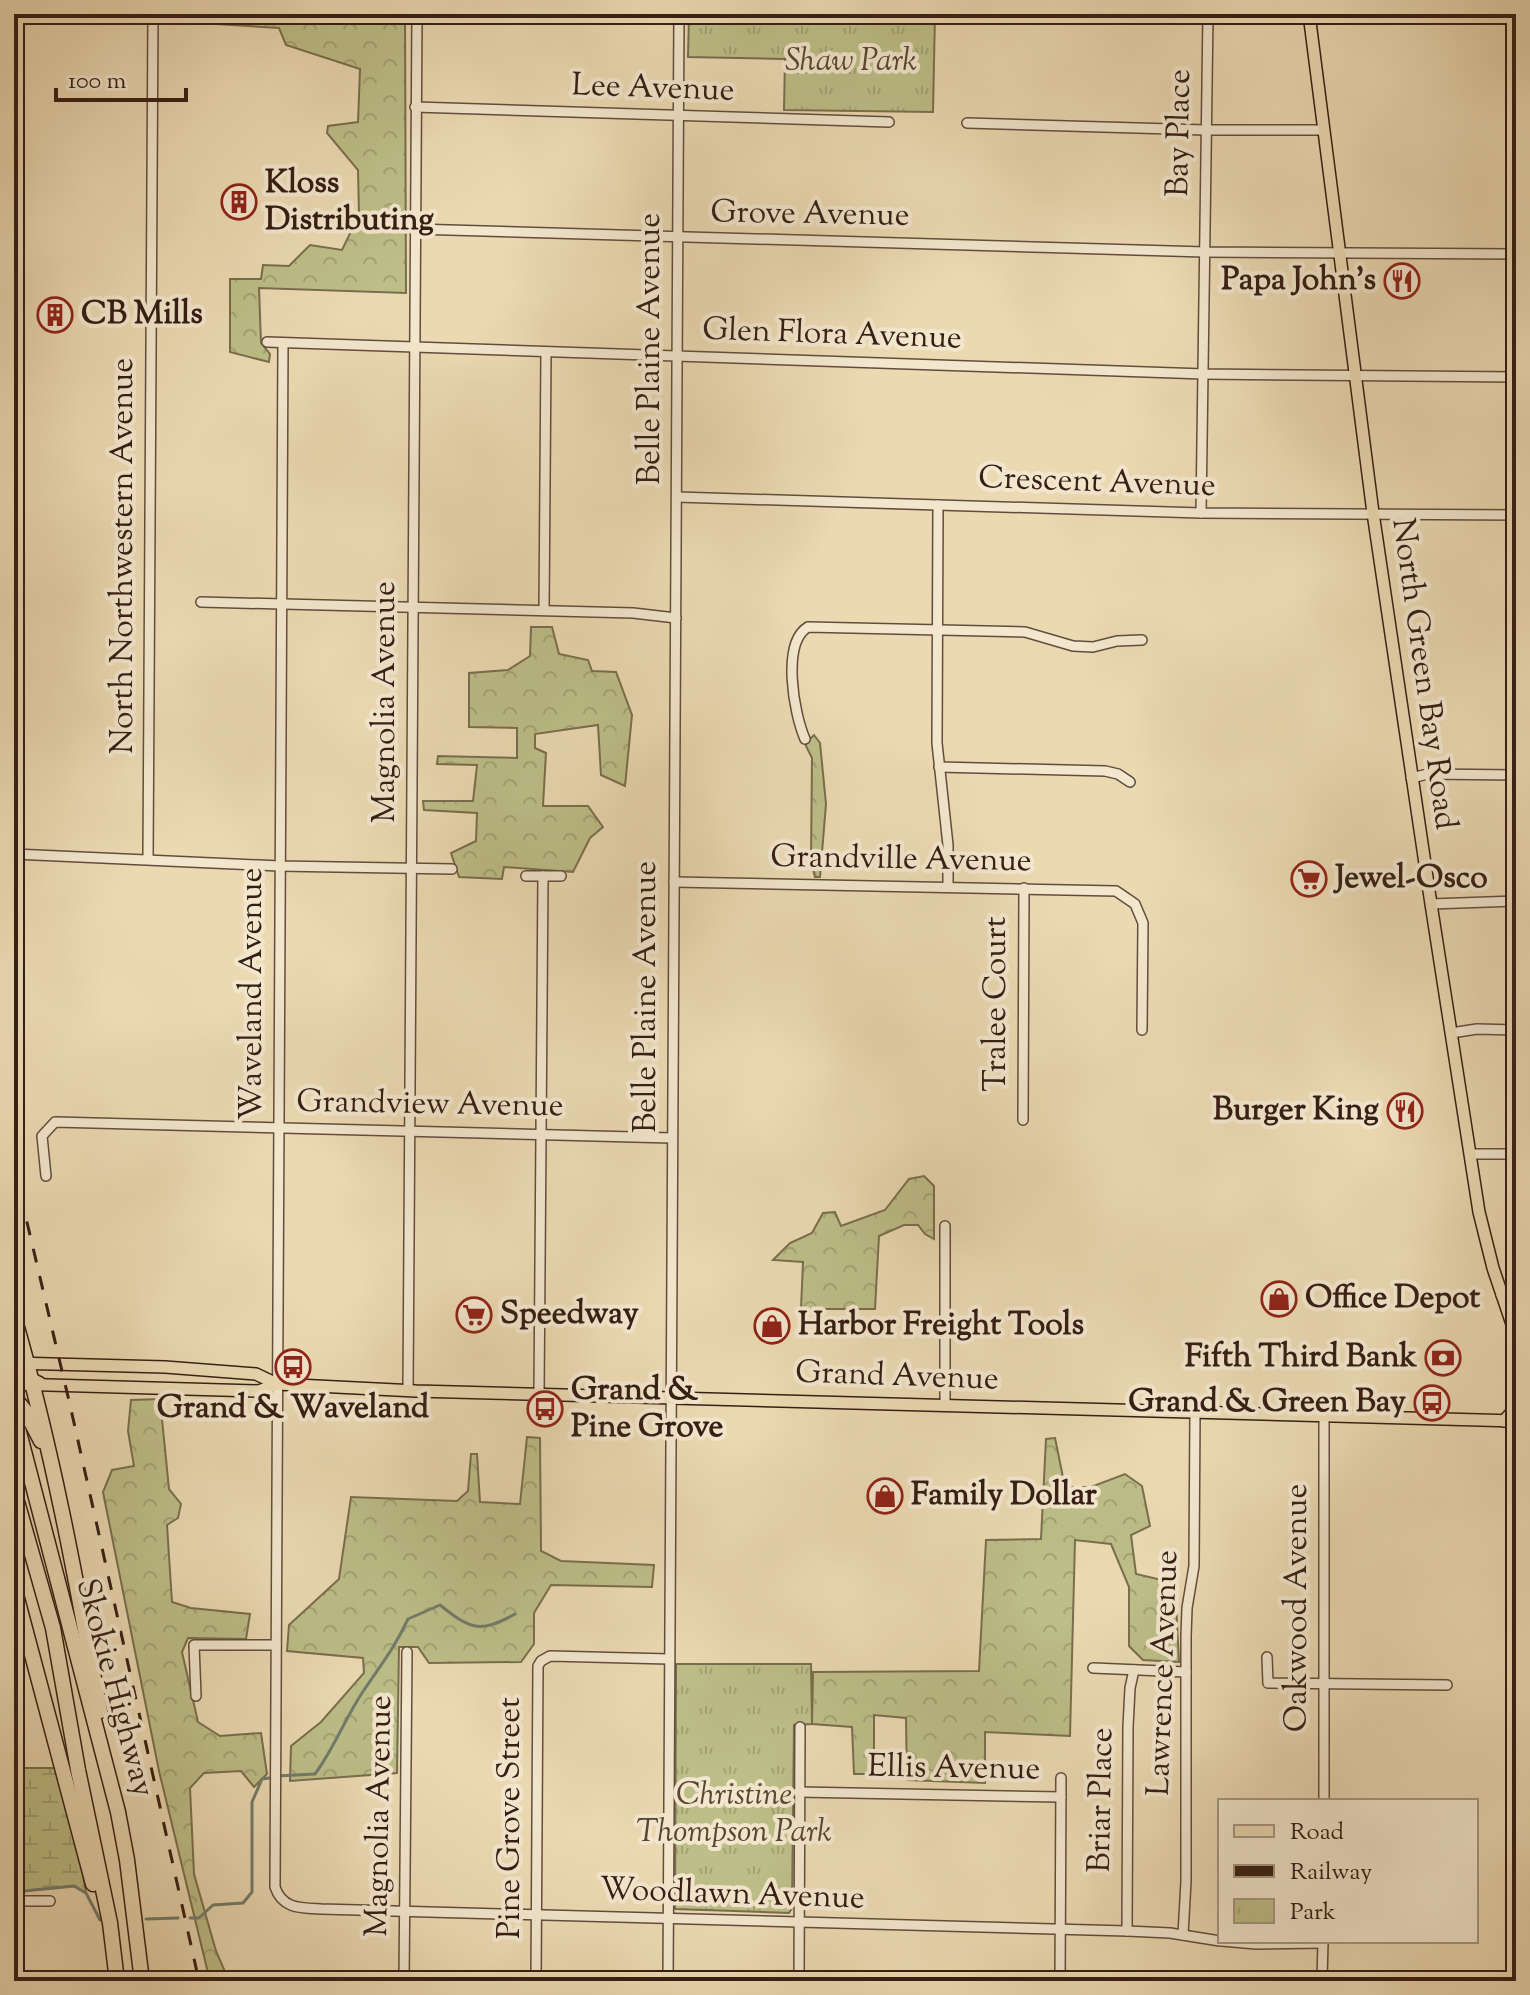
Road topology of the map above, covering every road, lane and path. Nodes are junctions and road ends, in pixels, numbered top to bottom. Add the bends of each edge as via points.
1 (153, 14) edge
2 (417, 14) edge
3 (679, 14) edge
4 (1208, 14) edge
5 (1309, 14) edge
6 (415, 107) junction
7 (679, 116) junction
8 (889, 122) dead end
9 (967, 123) dead end
10 (1206, 130) junction
11 (1323, 130) junction
12 (1516, 150) edge
13 (414, 229) junction
14 (678, 238) junction
15 (1205, 252) junction
16 (1339, 253) junction
17 (1516, 254) edge
18 (267, 342) dead end
19 (283, 343) junction
20 (414, 348) junction
21 (546, 352) junction
22 (677, 356) junction
23 (1204, 374) junction
24 (1355, 375) junction
25 (1515, 377) edge
26 (677, 497) junction
27 (938, 505) junction
28 (1201, 513) junction
29 (1373, 513) junction
30 (1514, 515) edge
31 (201, 602) dead end
32 (282, 604) junction
33 (412, 608) junction
34 (1511, 608) dead end
35 (544, 610) junction
36 (676, 618) junction
37 (938, 629) junction
38 (1142, 640) dead end
39 (805, 739) dead end
40 (939, 767) junction
41 (1516, 775) edge
42 (1411, 778) junction
43 (1130, 782) dead end
44 (14, 854) edge
45 (148, 859) junction
46 (279, 866) junction
47 (411, 868) junction
48 (452, 869) dead end
49 (526, 876) dead end
50 (543, 876) junction
51 (561, 876) dead end
52 (674, 882) junction
53 (948, 886) junction
54 (1024, 888) junction
55 (1516, 901) edge
56 (1431, 904) junction
57 (1142, 1030) dead end
58 (1516, 1030) edge
59 (1451, 1033) junction
60 (1023, 1120) dead end
61 (278, 1127) junction
62 (410, 1130) junction
63 (540, 1134) junction
64 (672, 1138) junction
65 (1470, 1154) junction
66 (1516, 1154) edge
67 (46, 1176) dead end
68 (945, 1226) dead end
69 (1516, 1290) edge
70 (1501, 1295) junction
71 (14, 1317) edge
72 (1516, 1336) edge
73 (24, 1366) edge
74 (14, 1384) edge
75 (36, 1384) junction
76 (277, 1384) junction
77 (408, 1391) junction
78 (539, 1394) junction
79 (14, 1397) edge
80 (670, 1397) junction
81 (945, 1404) junction
82 (1516, 1407) edge
83 (1195, 1412) junction
84 (14, 1413) edge
85 (1324, 1416) junction
86 (1512, 1423) edge
87 (50, 1455) junction
88 (16, 1498) edge
89 (14, 1587) edge
90 (276, 1645) junction
91 (407, 1652) dead end
92 (1267, 1657) dead end
93 (669, 1659) junction
94 (1093, 1668) dead end
95 (1134, 1670) junction
96 (1186, 1672) junction
97 (1324, 1683) junction
98 (1447, 1685) dead end
99 (196, 1696) dead end
100 (800, 1727) dead end
101 (1061, 1778) dead end
102 (799, 1792) junction
103 (1061, 1797) junction
104 (1324, 1799) edge
105 (118, 1812) junction
106 (127, 1860) junction
107 (14, 1901) edge
108 (50, 1901) dead end
109 (282, 1901) joint
110 (405, 1912) junction
111 (537, 1915) junction
112 (668, 1919) junction
113 (799, 1922) junction
114 (1061, 1930) junction
115 (1127, 1931) junction
116 (1183, 1935) junction
117 (1218, 1941) edge
118 (1323, 1943) edge
119 (116, 1981) edge
120 (142, 1981) edge
121 (151, 1981) edge
122 (404, 1981) edge
123 (536, 1981) edge
124 (668, 1981) edge
125 (799, 1981) edge
126 (1060, 1981) edge
127 (1322, 1981) edge

1 - 45 street, North Northwestern Avenue
2 - 6 street, Magnolia Avenue
3 - 7 street, Belle Plaine Avenue
4 - 10 street, Bay Place
5 - 11 main road, North Green Bay Road
6 - 7 street, Lee Avenue
6 - 13 street, Magnolia Avenue
7 - 8 street, Lee Avenue
7 - 14 street, Belle Plaine Avenue
9 - 10 street
10 - 11 street
10 - 15 street, Bay Place
11 - 16 main road, North Green Bay Road
12 - 17 street
13 - 14 street, Grove Avenue
13 - 20 street, Magnolia Avenue
14 - 15 street, Grove Avenue
14 - 22 street, Belle Plaine Avenue
15 - 16 street, Grove Avenue
15 - 23 street, Bay Place
16 - 17 street, Grove Avenue
16 - 24 main road, North Green Bay Road
17 - 25 street
18 - 19 street, Glen Flora Avenue
19 - 20 street, Glen Flora Avenue
19 - 32 street, Waveland Avenue
20 - 21 street, Glen Flora Avenue
20 - 33 street, Magnolia Avenue
21 - 22 street, Glen Flora Avenue
21 - 35 street
22 - 23 street, Glen Flora Avenue
22 - 26 street, Belle Plaine Avenue
23 - 24 street, Glen Flora Avenue
23 - 28 street
24 - 25 street, Glen Flora Avenue
24 - 29 main road, North Green Bay Road
25 - 30 street
26 - 27 street, Crescent Avenue
26 - 36 street, Belle Plaine Avenue
27 - 28 street, Crescent Avenue
27 - 37 street
28 - 29 street, Crescent Avenue
29 - 30 street, Crescent Avenue
29 - 42 main road, North Green Bay Road
30 - 34 street
31 - 32 street
32 - 33 street
32 - 46 street, Waveland Avenue
33 - 35 street
33 - 47 street, Magnolia Avenue
35 - 36 street
36 - 52 street, Belle Plaine Avenue
37 - 38 street via 1025,632 1083,647
37 - 39 street via 816,626 801,631 794,646 794,698
37 - 40 street
40 - 43 street via 1105,771
40 - 53 street
41 - 42 street
42 - 56 main road, North Green Bay Road
44 - 45 street
45 - 46 street
46 - 47 street
46 - 61 street, Waveland Avenue
47 - 48 street
47 - 62 street, Magnolia Avenue
49 - 50 street
50 - 51 street
50 - 63 street
52 - 53 street, Grandville Avenue
52 - 64 street, Belle Plaine Avenue
53 - 54 street, Grandville Avenue
54 - 57 street, Grandville Avenue via 1111,890 1135,904 1143,923
54 - 60 street, Tralee Court
55 - 56 street
56 - 59 main road, North Green Bay Road
58 - 59 street
59 - 65 main road, North Green Bay Road
61 - 62 street, Grandview Avenue
61 - 67 street, Grandview Avenue via 55,1122 42,1136
61 - 76 street, Waveland Avenue
62 - 63 street, Grandview Avenue
62 - 77 street, Magnolia Avenue
63 - 64 street, Grandview Avenue
63 - 78 street
64 - 80 street, Belle Plaine Avenue
65 - 66 street
65 - 70 main road, North Green Bay Road
68 - 81 street
69 - 70 street
70 - 72 main road, North Green Bay Road
71 - 73 highway
73 - 75 highway
73 - 76 main road, Grand Avenue via 256,1374
74 - 75 main road, Grand Avenue
75 - 76 main road, Grand Avenue via 259,1391
75 - 87 highway
76 - 77 main road, Grand Avenue
76 - 90 street, Waveland Avenue
77 - 78 main road, Grand Avenue
78 - 80 main road, Grand Avenue
79 - 87 highway
80 - 81 main road, Grand Avenue
80 - 93 street, Belle Plaine Avenue
81 - 83 main road, Grand Avenue
82 - 86 main road
83 - 85 main road, Grand Avenue
83 - 96 street, Lawrence Avenue via 1194,1566
84 - 105 highway, Skokie Highway
85 - 86 main road, Grand Avenue
85 - 97 street, Oakwood Avenue
87 - 105 highway
88 - 119 highway, Skokie Highway via 53,1628 110,1923
89 - 119 highway
90 - 99 street via 194,1645
90 - 109 street, Waveland Avenue via 275,1887
91 - 110 street, Magnolia Avenue
92 - 97 street via 1268,1683
93 - 111 street, Pine Grove Street via 550,1656 538,1666
93 - 112 street, Belle Plaine Avenue
94 - 95 street
95 - 96 street
95 - 115 street, Briar Place via 1128,1727
96 - 116 street, Lawrence Avenue
97 - 98 street
97 - 104 street, Oakwood Avenue
100 - 102 street
101 - 103 street
102 - 103 street, Ellis Avenue
102 - 113 street
103 - 114 street
105 - 106 highway, Skokie Highway
106 - 120 highway, Skokie Highway
106 - 121 highway
107 - 108 street
109 - 110 street, Woodlawn Avenue via 296,1907
110 - 111 street, Woodlawn Avenue
110 - 122 street, Magnolia Avenue
111 - 112 street, Woodlawn Avenue
111 - 123 street, Pine Grove Street
112 - 113 street, Woodlawn Avenue
112 - 124 street, Belle Plaine Avenue
113 - 114 street, Woodlawn Avenue
113 - 125 street
114 - 115 street, Woodlawn Avenue
114 - 126 street
115 - 116 street, Woodlawn Avenue
116 - 117 street, Woodlawn Avenue
118 - 127 street

